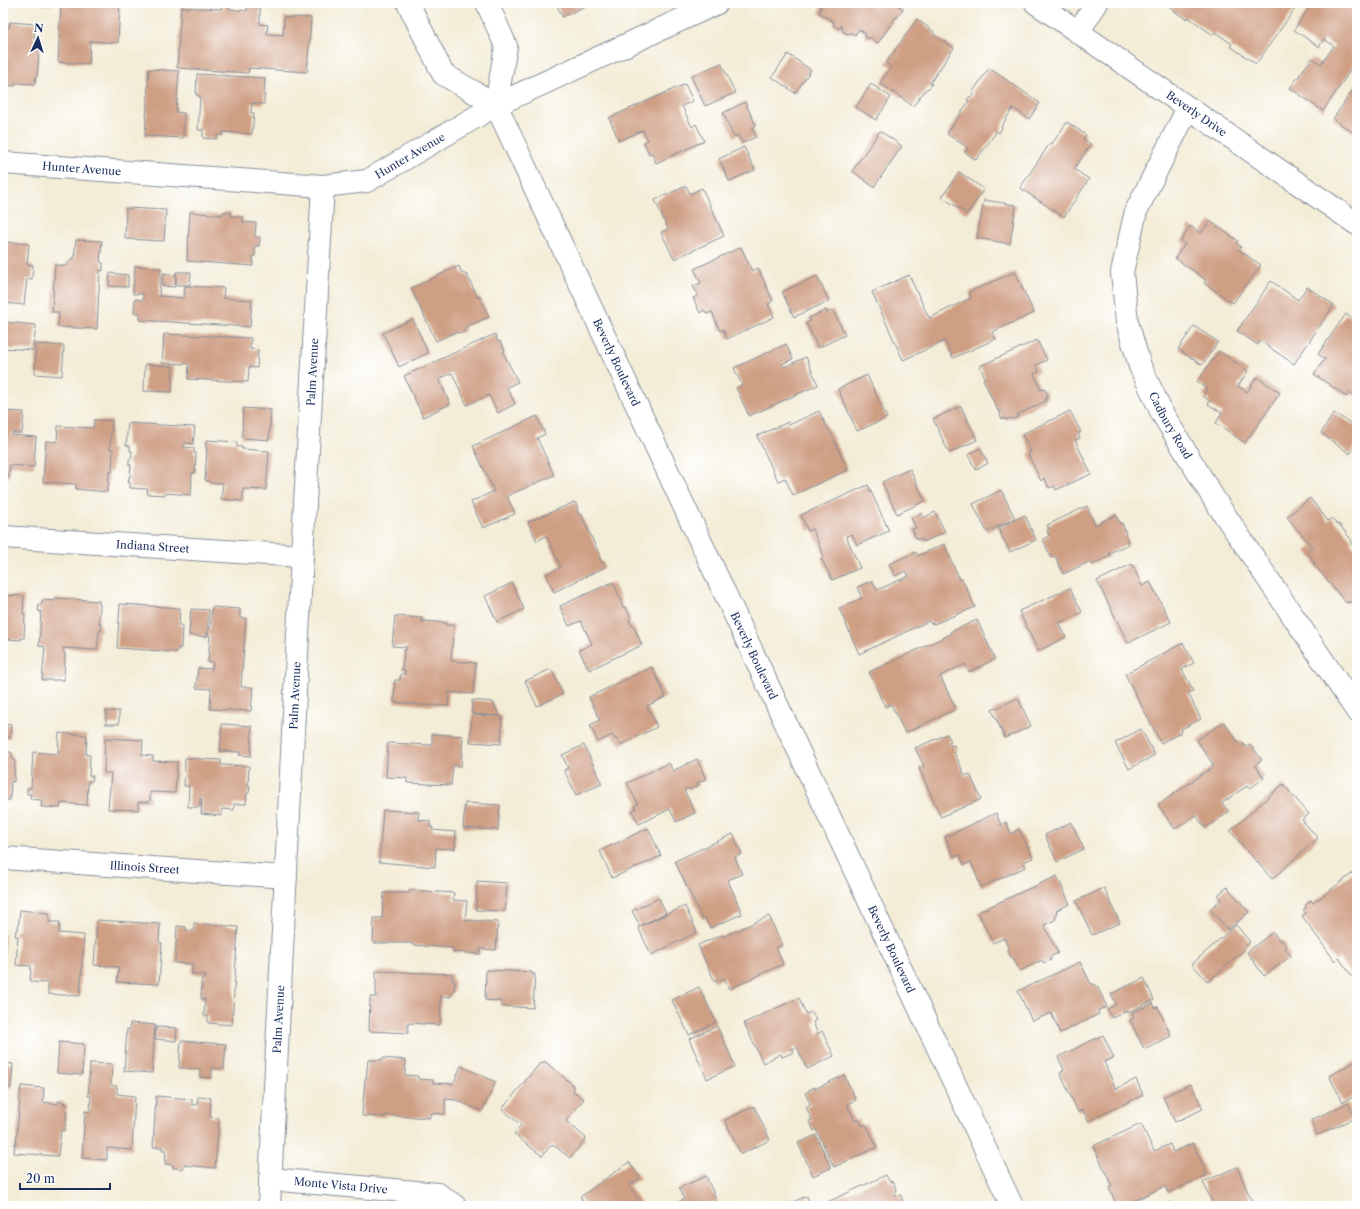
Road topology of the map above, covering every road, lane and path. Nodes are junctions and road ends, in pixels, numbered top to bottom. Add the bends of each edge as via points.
1 (408, 3) edge
2 (486, 3) edge
3 (717, 3) edge
4 (1036, 3) edge
5 (1098, 3) edge
6 (1078, 32) junction
7 (496, 105) junction
8 (1188, 108) junction
9 (3, 163) edge
10 (323, 186) junction
11 (1357, 224) edge
12 (3, 537) edge
13 (302, 556) junction
14 (1357, 711) edge
15 (3, 858) edge
16 (286, 877) junction
17 (270, 1179) junction
18 (269, 1206) edge
19 (455, 1206) edge
20 (1012, 1206) edge

1 - 7 street via 442,74
2 - 7 street via 506,46
3 - 7 street, Hunter Avenue
4 - 6 street, Beverly Drive
5 - 6 street
6 - 8 street, Beverly Drive
7 - 10 street, Hunter Avenue via 367,181
7 - 20 street, Beverly Boulevard
8 - 11 street, Beverly Drive
8 - 14 street, Cadbury Road via 1136,211 1122,272 1127,322 1140,366 1162,413 1214,499
9 - 10 street, Hunter Avenue
10 - 13 street, Palm Avenue
12 - 13 street, Indiana Street
13 - 16 street, Palm Avenue
15 - 16 street, Illinois Street
16 - 17 street, Palm Avenue
17 - 18 street, Palm Avenue
17 - 19 street, Monte Vista Drive via 438,1194

